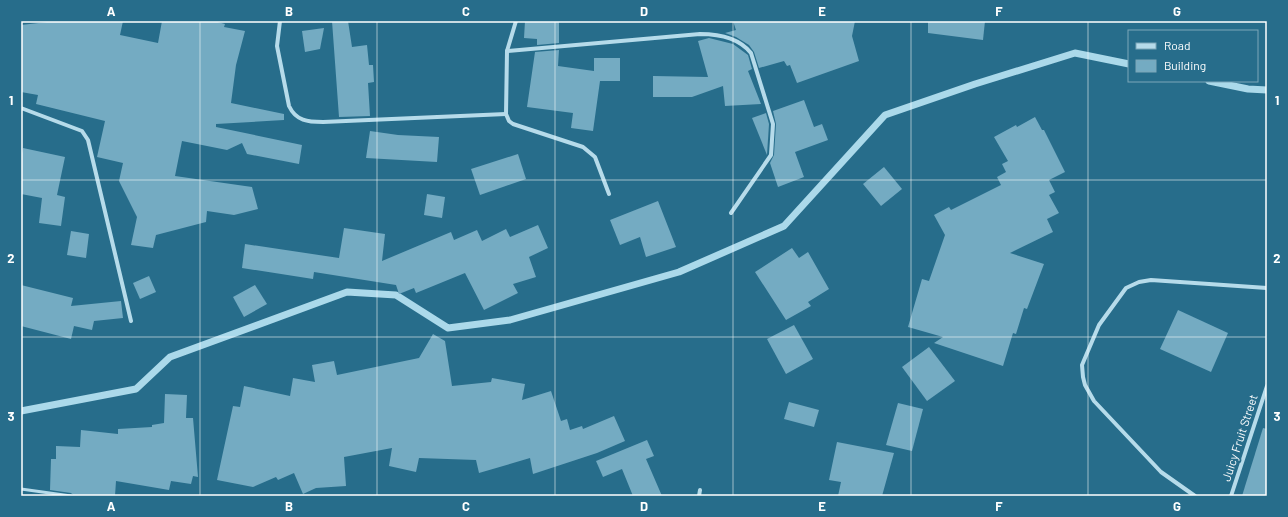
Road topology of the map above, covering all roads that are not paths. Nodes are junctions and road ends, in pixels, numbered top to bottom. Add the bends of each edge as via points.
1 (280, 21) edge
2 (516, 21) edge
3 (507, 51) junction
4 (21, 108) edge
5 (506, 114) junction
6 (609, 194) dead end
7 (731, 214) dead end
8 (1267, 288) edge
9 (131, 321) dead end
10 (1267, 386) edge
11 (21, 489) edge
12 (700, 490) dead end
13 (65, 496) edge
14 (71, 496) edge
15 (699, 496) edge
16 (1194, 496) edge
17 (1231, 496) edge

1 - 5 street via 277,46 292,113 299,119 309,122
2 - 3 street
3 - 5 street
3 - 7 street via 700,34 736,40 745,46 751,53 773,124 771,155
4 - 9 street via 82,130 88,140
5 - 6 street via 513,124 583,147 595,157
8 - 16 street via 1151,280 1139,282 1126,288 1100,325 1082,365 1085,385 1094,402 1161,472
10 - 17 street, Juicy Fruit Street
11 - 13 lane
12 - 15 street
13 - 14 lane

